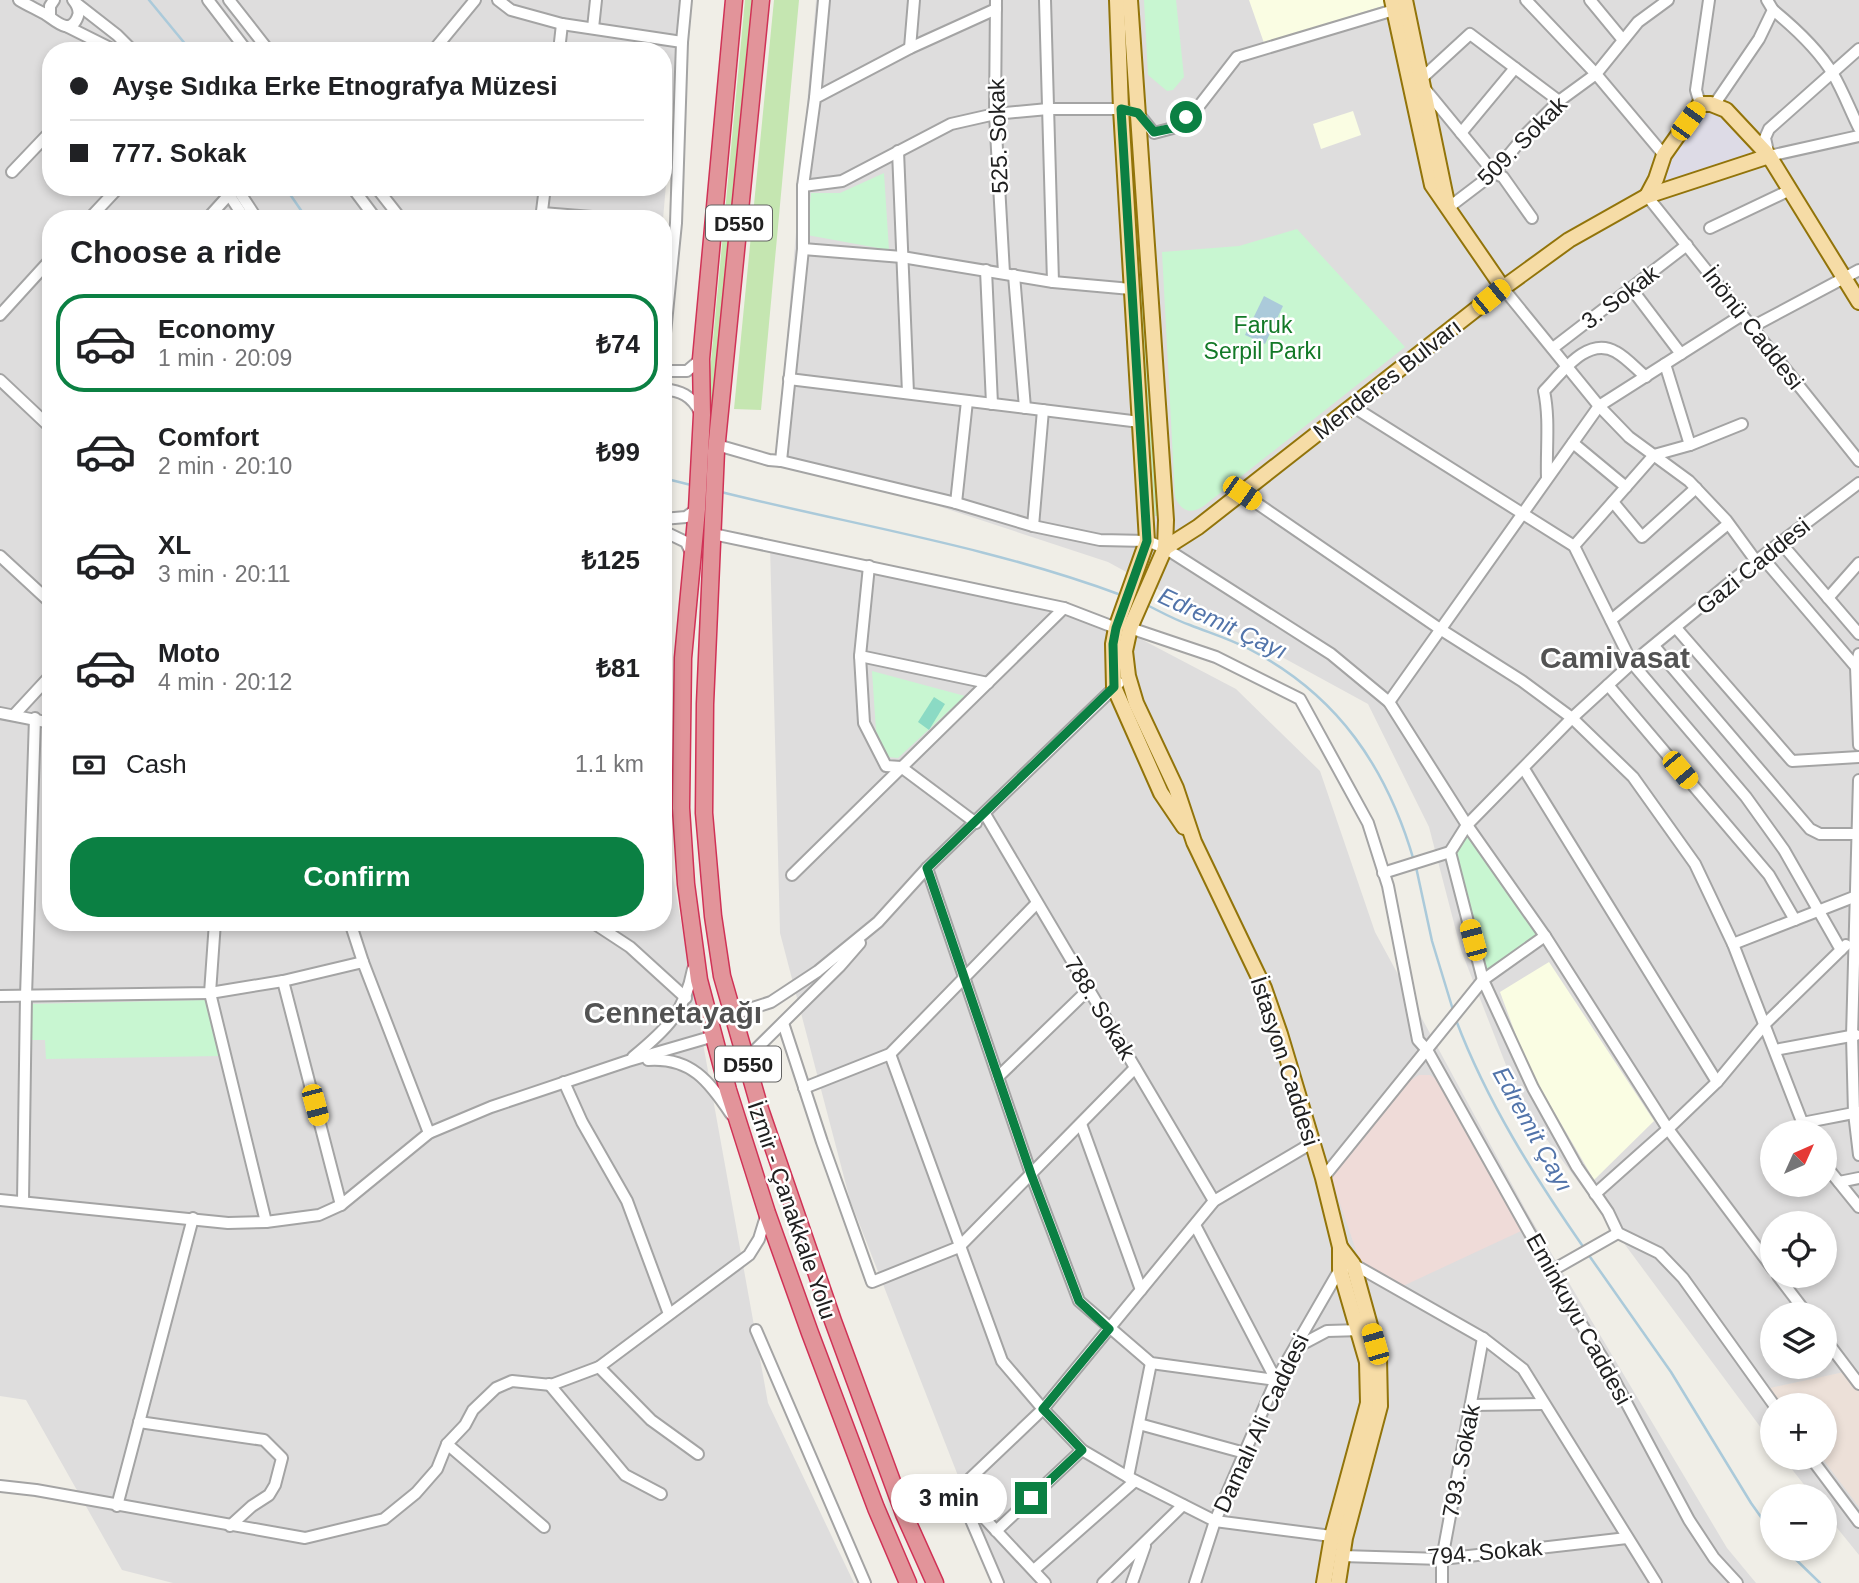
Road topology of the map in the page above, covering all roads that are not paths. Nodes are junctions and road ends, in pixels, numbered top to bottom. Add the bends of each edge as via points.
1 (19, 0) edge
2 (54, 0) edge
3 (208, 0) edge
4 (229, 0) edge
5 (475, 0) edge
6 (498, 0) edge
7 (596, 0) edge
8 (686, 0) edge
9 (734, 0) edge
10 (761, 0) edge
11 (824, 0) edge
12 (914, 0) edge
13 (1045, 0) edge
14 (1117, 0) edge
15 (1130, 0) edge
16 (1526, 0) edge
17 (1590, 0) edge
18 (1668, 0) edge
19 (1709, 0) edge
20 (75, 1) edge
21 (996, 4) edge
22 (1402, 4) edge
23 (509, 5) edge
24 (1770, 5) edge
25 (50, 16) junction
26 (562, 24) junction
27 (66, 26) junction
28 (593, 27) junction
29 (1623, 40) junction
30 (98, 42) edge
31 (123, 42) edge
32 (240, 42) edge
33 (262, 42) edge
34 (440, 42) edge
35 (560, 42) edge
36 (682, 42) junction
37 (910, 48) junction
38 (1859, 49) edge
39 (1515, 68) junction
40 (1832, 73) junction
41 (1596, 74) junction
42 (1422, 82) junction
43 (815, 98) junction
44 (1559, 101) junction
45 (1707, 104) junction
46 (1048, 109) junction
47 (1121, 109) junction
48 (1138, 113) junction
49 (995, 114) junction
50 (1859, 128) edge
51 (1461, 133) junction
52 (1859, 136) edge
53 (42, 140) edge
54 (898, 151) junction
55 (1664, 155) junction
56 (1766, 157) junction
57 (12, 172) dead end
58 (1494, 173) junction
59 (803, 186) junction
60 (1787, 192) junction
61 (1647, 195) junction
62 (111, 196) edge
63 (225, 196) edge
64 (237, 196) edge
65 (383, 196) edge
66 (1448, 208) junction
67 (97, 210) edge
68 (214, 210) edge
69 (249, 210) edge
70 (394, 210) edge
71 (1532, 218) dead end
72 (672, 223) edge
73 (676, 223) junction
74 (1710, 228) dead end
75 (1687, 245) junction
76 (803, 249) junction
77 (902, 257) junction
78 (672, 263) edge
79 (42, 269) edge
80 (986, 270) junction
81 (1859, 270) edge
82 (1009, 274) junction
83 (1841, 279) junction
84 (1053, 282) junction
85 (1503, 288) junction
86 (1631, 288) junction
87 (1131, 289) junction
88 (1859, 302) edge
89 (0, 314) edge
90 (1742, 315) junction
91 (1859, 317) edge
92 (1752, 327) junction
93 (1553, 348) junction
94 (1681, 354) junction
95 (701, 359) junction
96 (1665, 365) junction
97 (1568, 368) junction
98 (672, 371) edge
99 (1646, 377) junction
100 (789, 379) junction
101 (0, 380) edge
102 (672, 390) edge
103 (908, 394) junction
104 (967, 401) junction
105 (992, 404) junction
106 (1352, 406) junction
107 (1599, 406) junction
108 (1025, 408) junction
109 (1043, 410) junction
110 (702, 415) junction
111 (42, 420) edge
112 (1140, 422) junction
113 (1742, 424) dead end
114 (1573, 443) junction
115 (1690, 445) junction
116 (717, 448) junction
117 (1654, 455) junction
118 (780, 461) junction
119 (1859, 461) edge
120 (1547, 478) junction
121 (1859, 482) edge
122 (1626, 487) junction
123 (1696, 488) junction
124 (1242, 493) junction
125 (1613, 502) junction
126 (956, 503) junction
127 (697, 508) junction
128 (1523, 514) junction
129 (672, 518) edge
130 (1728, 524) junction
131 (714, 526) junction
132 (1033, 526) junction
133 (672, 535) edge
134 (1147, 541) junction
135 (1781, 542) junction
136 (1574, 546) junction
137 (1165, 548) junction
138 (0, 556) edge
139 (692, 558) junction
140 (1759, 559) junction
141 (1858, 565) edge
142 (869, 566) junction
143 (1147, 568) junction
144 (42, 595) edge
145 (1828, 598) junction
146 (1064, 608) junction
147 (1611, 620) junction
148 (1124, 624) junction
149 (1440, 629) junction
150 (1676, 629) junction
151 (1859, 634) edge
152 (1654, 646) junction
153 (1859, 654) edge
154 (860, 656) junction
155 (1632, 663) junction
156 (1856, 667) junction
157 (1128, 676) junction
158 (988, 683) junction
159 (42, 685) edge
160 (1608, 685) junction
161 (1114, 687) junction
162 (1390, 702) junction
163 (0, 713) edge
164 (14, 715) junction
165 (35, 718) junction
166 (1572, 718) junction
167 (42, 720) edge
168 (1859, 745) edge
169 (1859, 757) edge
170 (901, 767) junction
171 (1524, 769) junction
172 (1859, 780) edge
173 (985, 814) junction
174 (976, 822) junction
175 (1467, 825) junction
176 (1858, 831) edge
177 (1194, 842) junction
178 (1450, 852) junction
179 (927, 868) junction
180 (1383, 873) junction
181 (792, 875) dead end
182 (1858, 896) edge
183 (1037, 903) junction
184 (1820, 910) junction
185 (1795, 920) junction
186 (878, 922) junction
187 (214, 931) edge
188 (352, 931) edge
189 (606, 931) edge
190 (1545, 936) junction
191 (1856, 936) junction
192 (1733, 944) junction
193 (1841, 950) junction
194 (696, 954) junction
195 (363, 962) junction
196 (964, 979) junction
197 (1483, 979) junction
198 (283, 981) junction
199 (1088, 989) junction
200 (210, 993) junction
201 (0, 996) edge
202 (26, 996) junction
203 (686, 998) junction
204 (734, 1014) junction
205 (710, 1018) junction
206 (783, 1023) junction
207 (1765, 1024) junction
208 (714, 1036) junction
209 (1856, 1036) edge
210 (1429, 1047) junction
211 (1775, 1050) junction
212 (890, 1054) junction
213 (746, 1059) junction
214 (628, 1060) junction
215 (720, 1060) junction
216 (1135, 1068) junction
217 (998, 1077) junction
218 (564, 1082) junction
219 (1717, 1082) junction
220 (804, 1088) junction
221 (1856, 1113) edge
222 (1801, 1120) edge
223 (1832, 1120) edge
224 (1081, 1124) junction
225 (740, 1127) junction
226 (1668, 1129) junction
227 (429, 1133) junction
228 (1312, 1143) junction
229 (1859, 1155) edge
230 (1031, 1174) junction
231 (1323, 1178) junction
232 (1859, 1178) edge
233 (1839, 1182) joint
234 (1595, 1194) junction
235 (0, 1200) edge
236 (23, 1201) junction
237 (1214, 1201) junction
238 (341, 1205) junction
239 (1859, 1207) edge
240 (767, 1213) junction
241 (192, 1218) junction
242 (265, 1222) junction
243 (1195, 1225) junction
244 (1618, 1233) junction
245 (959, 1247) junction
246 (1760, 1252) edge
247 (1347, 1266) junction
248 (1551, 1271) junction
249 (1787, 1288) edge
250 (1141, 1290) junction
251 (1798, 1302) edge
252 (669, 1314) junction
253 (756, 1329) dead end
254 (1109, 1329) junction
255 (1365, 1330) junction
256 (1483, 1338) junction
257 (1293, 1350) junction
258 (1837, 1355) edge
259 (1151, 1363) junction
260 (599, 1367) junction
261 (1276, 1380) junction
262 (549, 1384) junction
263 (1859, 1384) edge
264 (1765, 1393) edge
265 (1544, 1404) junction
266 (1471, 1405) junction
267 (1043, 1409) junction
268 (139, 1422) junction
269 (1139, 1424) junction
270 (447, 1444) junction
271 (1082, 1450) junction
272 (1245, 1453) junction
273 (698, 1454) dead end
274 (1820, 1470) edge
275 (1132, 1479) junction
276 (0, 1486) edge
277 (958, 1490) junction
278 (661, 1493) dead end
279 (1183, 1505) junction
280 (117, 1506) junction
281 (1215, 1521) junction
282 (1859, 1521) edge
283 (230, 1526) junction
284 (544, 1528) dead end
285 (996, 1531) junction
286 (1338, 1537) junction
287 (1627, 1538) junction
288 (1147, 1542) junction
289 (1342, 1556) junction
290 (1442, 1559) junction
291 (1034, 1570) junction
292 (865, 1583) edge
293 (908, 1583) edge
294 (935, 1583) edge
295 (998, 1583) edge
296 (1045, 1583) edge
297 (1103, 1583) edge
298 (1132, 1583) edge
299 (1195, 1583) edge
300 (1324, 1583) edge
301 (1338, 1583) edge
302 (1442, 1583) edge
303 (1656, 1583) edge
304 (1738, 1583) edge

1 - 25 street
2 - 25 street
3 - 32 street
4 - 33 street
5 - 34 street
6 - 23 street
7 - 28 street
8 - 36 street
9 - 95 highway, İzmir - Çanakkale Yolu
10 - 116 highway, İzmir - Çanakkale Yolu / D550
11 - 43 street
12 - 37 street
13 - 46 street
14 - 47 main road
15 - 48 main road
16 - 41 street
17 - 29 street
18 - 29 street, 509. Sokak
19 - 45 street via 1696,90
20 - 27 street via 78,17
20 - 31 street
21 - 37 street
21 - 49 street, 525. Sokak
22 - 42 main road
22 - 48 street via 1237,57 1199,106 1173,128 1154,132
22 - 66 main road via 1432,185
23 - 26 street
24 - 40 street
24 - 45 street via 1759,39
25 - 27 street via 56,24
26 - 28 street
26 - 35 street
27 - 30 street
28 - 36 street
29 - 41 street, 509. Sokak
36 - 73 street
37 - 43 street
38 - 40 street
39 - 42 street via 1470,34
39 - 44 street
39 - 51 street
40 - 50 street
40 - 56 street via 1769,129
41 - 44 street, 509. Sokak
41 - 55 street
42 - 51 street
42 - 66 main road
43 - 59 street
44 - 58 street, 509. Sokak
45 - 55 main road
45 - 56 main road via 1726,110
46 - 47 street
46 - 49 street
46 - 84 street
47 - 48 street
47 - 87 main road
48 - 137 main road
49 - 54 street via 951,124
49 - 82 street, 525. Sokak
51 - 58 street
52 - 56 street
53 - 57 street
54 - 59 street via 842,181
54 - 77 street
55 - 61 main road
56 - 60 main road
56 - 61 main road, Menderes Bulvarı
58 - 66 street, 509. Sokak
58 - 71 street via 1503,177
59 - 76 street
60 - 74 street
60 - 83 main road
61 - 75 street, İnönü Caddesi
61 - 85 main road, Menderes Bulvarı via 1569,240
62 - 67 street
63 - 68 street
64 - 69 street
65 - 70 street
66 - 85 main road
72 - 73 street
73 - 78 street
75 - 86 street, 3. Sokak
75 - 90 street, İnönü Caddesi
76 - 77 street
76 - 100 street
77 - 80 street
77 - 103 street
79 - 89 street
80 - 82 street
80 - 105 street
81 - 83 street
82 - 84 street
82 - 108 street, 525. Sokak
83 - 88 main road
83 - 91 main road
83 - 92 street
84 - 87 street
85 - 93 street
85 - 106 main road, Menderes Bulvarı
86 - 93 street, 3. Sokak
86 - 94 street
87 - 112 main road
90 - 92 street, İnönü Caddesi
90 - 94 street
92 - 119 street, İnönü Caddesi
93 - 97 street
94 - 96 street
95 - 98 street via 687,371
95 - 110 highway, İzmir - Çanakkale Yolu
96 - 99 street
96 - 115 street
97 - 99 street via 1587,351 1603,348 1615,351
97 - 107 street
97 - 120 street via 1544,391 1549,412
99 - 107 street
100 - 103 street
100 - 118 street
101 - 111 street
102 - 110 street via 683,392
103 - 104 street
104 - 105 street
104 - 126 street
105 - 108 street
106 - 124 main road, Menderes Bulvarı
106 - 128 street
107 - 114 street
107 - 117 street
108 - 109 street
109 - 112 street
109 - 132 street
110 - 127 highway, İzmir - Çanakkale Yolu
112 - 134 main road
113 - 115 street
114 - 120 street
114 - 122 street
115 - 117 street
116 - 118 street
116 - 131 highway, İzmir - Çanakkale Yolu / D550
117 - 122 street
117 - 123 street
118 - 126 street
120 - 128 street
121 - 135 street, Gazi Caddesi
122 - 125 street
123 - 125 street via 1642,537
123 - 130 street
124 - 137 main road, Menderes Bulvarı
124 - 149 street
125 - 136 street
126 - 132 street
127 - 129 street via 686,517
127 - 139 highway, İzmir - Çanakkale Yolu
128 - 136 street
128 - 149 street
130 - 140 street
130 - 147 street
131 - 142 street, Eminkuyu Caddesi
131 - 204 highway, İzmir - Çanakkale Yolu / D550 via 704,813 722,976
132 - 134 street via 1100,540
133 - 139 street via 686,542
134 - 137 street
134 - 143 main road
135 - 140 street, Gazi Caddesi
135 - 145 street
136 - 147 street
137 - 143 main road
137 - 162 street via 1331,654
138 - 144 street
139 - 194 highway, İzmir - Çanakkale Yolu via 683,658 681,808
140 - 150 street, Gazi Caddesi
140 - 156 street
141 - 145 street
142 - 146 street, Eminkuyu Caddesi
142 - 154 street
143 - 148 main road
145 - 151 street
146 - 148 street, Eminkuyu Caddesi
146 - 158 street
147 - 155 street
148 - 157 main road, İstasyon Caddesi
148 - 161 main road, İstasyon Caddesi via 1113,644
148 - 180 street, Eminkuyu Caddesi via 1216,657 1300,699 1368,822
149 - 162 street
149 - 166 street
150 - 152 street, Gazi Caddesi
150 - 169 street via 1792,761
152 - 155 street, Gazi Caddesi
152 - 176 street via 1810,829 1821,834
153 - 156 street
154 - 158 street
154 - 170 street via 864,723 886,766
155 - 160 street, Gazi Caddesi
155 - 184 street via 1746,797
156 - 168 street
157 - 161 street
157 - 177 main road, İstasyon Caddesi
158 - 170 street
159 - 164 street
160 - 166 street, Gazi Caddesi
160 - 185 street via 1769,875
161 - 173 street
161 - 177 main road, İstasyon Caddesi via 1161,793
162 - 175 street
163 - 164 street
164 - 165 street
165 - 167 street
165 - 202 street
166 - 171 street, Gazi Caddesi
166 - 192 street via 1633,777 1695,864
170 - 174 street
170 - 181 street
171 - 175 street, Gazi Caddesi
171 - 219 street
172 - 176 street
173 - 174 street
173 - 183 street, 788. Sokak
174 - 179 street
175 - 178 street, Gazi Caddesi
175 - 190 street
176 - 182 street
177 - 228 main road, İstasyon Caddesi via 1264,988
178 - 180 street
178 - 197 street
179 - 186 street
179 - 196 street
180 - 210 street, Eminkuyu Caddesi via 1418,1040
182 - 184 street
182 - 191 street
183 - 196 street
183 - 199 street, 788. Sokak
184 - 185 street
184 - 193 street
185 - 192 street
186 - 204 street via 771,1002
186 - 206 street
187 - 200 street
188 - 195 street
189 - 203 street
190 - 197 street
190 - 226 street
191 - 193 street
191 - 209 street
192 - 207 street
193 - 207 street
194 - 203 street
194 - 205 highway, İzmir - Çanakkale Yolu
195 - 198 street
195 - 227 street
196 - 212 street
196 - 217 street
197 - 210 street
197 - 234 street via 1533,1088
198 - 200 street
198 - 238 street
199 - 216 street, 788. Sokak
199 - 217 street
200 - 202 street
200 - 242 street
201 - 202 street
202 - 236 street
203 - 214 street via 675,1019
204 - 205 street
204 - 213 highway, İzmir - Çanakkale Yolu / D550
205 - 208 highway, İzmir - Çanakkale Yolu
206 - 213 street
206 - 220 street
207 - 211 street
207 - 219 street
208 - 214 street
208 - 215 highway, İzmir - Çanakkale Yolu
209 - 211 street
209 - 221 street
210 - 231 street
210 - 248 street, Eminkuyu Caddesi
211 - 222 street
212 - 220 street
212 - 245 street
213 - 215 street
213 - 294 highway, İzmir - Çanakkale Yolu / D550 via 833,1321 904,1514
214 - 218 street
214 - 225 street via 662,1059 689,1065 717,1092
215 - 225 highway, İzmir - Çanakkale Yolu
216 - 224 street
216 - 237 street, 788. Sokak
217 - 230 street
218 - 227 street
218 - 252 street via 627,1201
219 - 226 street
220 - 245 street via 872,1282
221 - 223 street
221 - 229 street
224 - 230 street
224 - 250 street
225 - 240 highway, İzmir - Çanakkale Yolu
226 - 234 street
226 - 246 street
227 - 238 street
228 - 231 main road, İstasyon Caddesi
228 - 237 street
230 - 245 street
230 - 254 street via 1079,1301
231 - 247 main road, İstasyon Caddesi
232 - 233 street
233 - 239 street
234 - 244 street
235 - 236 street
236 - 241 street
237 - 243 street
238 - 242 street via 319,1215
240 - 252 street via 749,1255
240 - 293 highway, İzmir - Çanakkale Yolu
241 - 242 street
241 - 268 street
243 - 250 street
243 - 261 street
244 - 248 street
244 - 264 street via 1659,1253 1683,1278
245 - 267 street via 1002,1361
247 - 255 main road, İstasyon Caddesi
247 - 256 street
247 - 257 street, Damalı Ali Caddesi
248 - 304 street, Eminkuyu Caddesi via 1689,1520 1714,1558
249 - 251 street
250 - 254 street
252 - 260 street
253 - 292 street
254 - 259 street
254 - 267 street
255 - 257 street via 1327,1331
255 - 286 main road, İstasyon Caddesi via 1379,1358 1380,1406
256 - 265 street via 1523,1369
256 - 266 street, 793. Sokak
257 - 261 street, Damalı Ali Caddesi
258 - 263 street
259 - 261 street
259 - 269 street
260 - 262 street
260 - 273 street via 651,1420
261 - 272 street, Damalı Ali Caddesi
262 - 270 street via 512,1381 496,1388
262 - 278 street via 625,1475
265 - 266 street
265 - 287 street
266 - 290 street, 793. Sokak
267 - 271 street
267 - 277 street
268 - 280 street
268 - 283 street via 264,1440 282,1458 270,1495
269 - 272 street
269 - 275 street
270 - 283 street via 437,1469 384,1519 305,1538
270 - 284 street
271 - 275 street
271 - 285 street
272 - 281 street, Damalı Ali Caddesi
274 - 282 street
275 - 279 street
275 - 291 street
276 - 280 street
277 - 285 street
277 - 295 street
279 - 281 street
279 - 288 street
280 - 283 street
281 - 286 street
281 - 299 street, Damalı Ali Caddesi
285 - 291 street
286 - 289 main road, İstasyon Caddesi
286 - 300 main road, İstasyon Caddesi
287 - 290 street, 794. Sokak
287 - 303 street
288 - 297 street
288 - 298 street
289 - 290 street, 794. Sokak
289 - 301 main road, İstasyon Caddesi
290 - 302 street, 793. Sokak
291 - 296 street

